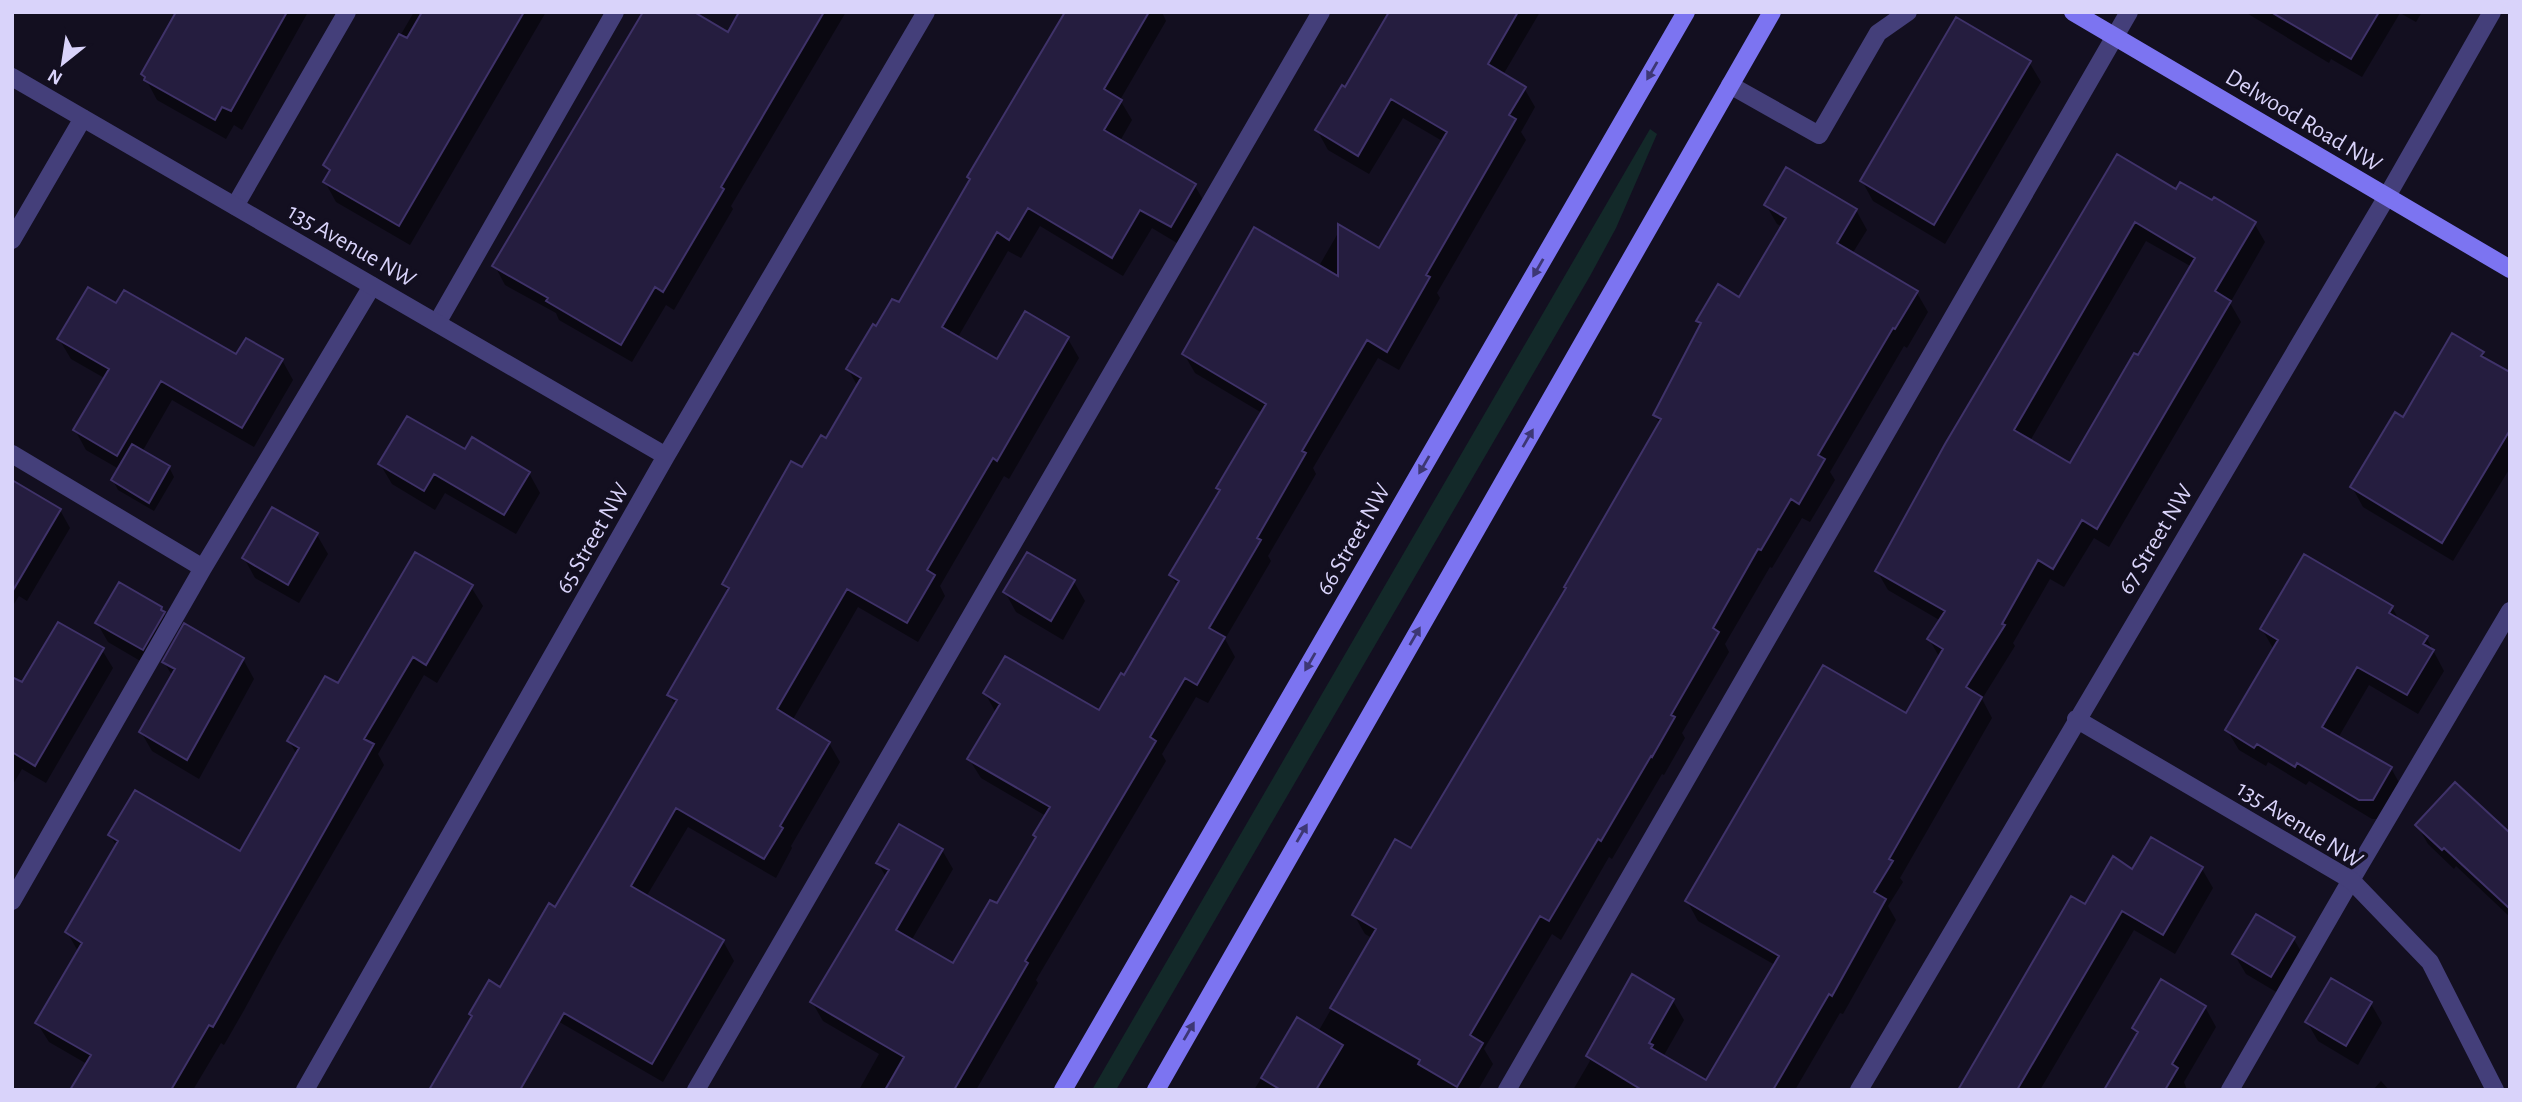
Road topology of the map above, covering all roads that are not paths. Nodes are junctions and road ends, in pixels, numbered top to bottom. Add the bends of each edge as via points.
1 (347, 12) edge
2 (615, 12) edge
3 (926, 12) edge
4 (1321, 12) edge
5 (1686, 12) edge
6 (1772, 12) edge
7 (1908, 12) edge
8 (2073, 12) edge
9 (2129, 12) edge
10 (2492, 12) edge
11 (2115, 37) junction
12 (12, 77) edge
13 (1730, 85) junction
14 (83, 118) junction
15 (2386, 198) junction
16 (235, 206) junction
17 (12, 240) edge
18 (2510, 269) edge
19 (372, 286) junction
20 (437, 323) junction
21 (12, 454) edge
22 (666, 456) junction
23 (203, 568) junction
24 (2508, 618) edge
25 (2076, 719) junction
26 (2351, 880) junction
27 (12, 901) edge
28 (305, 1090) edge
29 (696, 1090) edge
30 (1063, 1090) edge
31 (1156, 1090) edge
32 (1507, 1090) edge
33 (1859, 1090) edge
34 (2230, 1090) edge
35 (2495, 1090) edge

1 - 16 street
2 - 20 street
3 - 22 street, 65 Street NW
4 - 29 street
5 -> 30 main road, 66 Street NW
6 - 13 main road
7 - 13 street via 1878,33 1819,135
8 - 11 main road, Delwood Road NW
9 - 11 street
10 - 15 street, 67 Street NW
11 - 15 main road, Delwood Road NW
11 - 32 street
12 - 14 street, 135 Avenue NW
31 -> 13 main road
14 - 16 street, 135 Avenue NW
14 - 17 street
15 - 18 main road, Delwood Road NW
15 - 25 street, 67 Street NW
16 - 19 street, 135 Avenue NW
19 - 20 street, 135 Avenue NW
19 - 23 street
20 - 22 street, 135 Avenue NW
21 - 23 street
22 - 28 street, 65 Street NW
23 - 27 street
24 - 26 street
25 - 26 street, 135 Avenue NW
25 - 33 street, 67 Street NW
26 - 34 street
26 - 35 street, 135 Avenue NW via 2430,962

